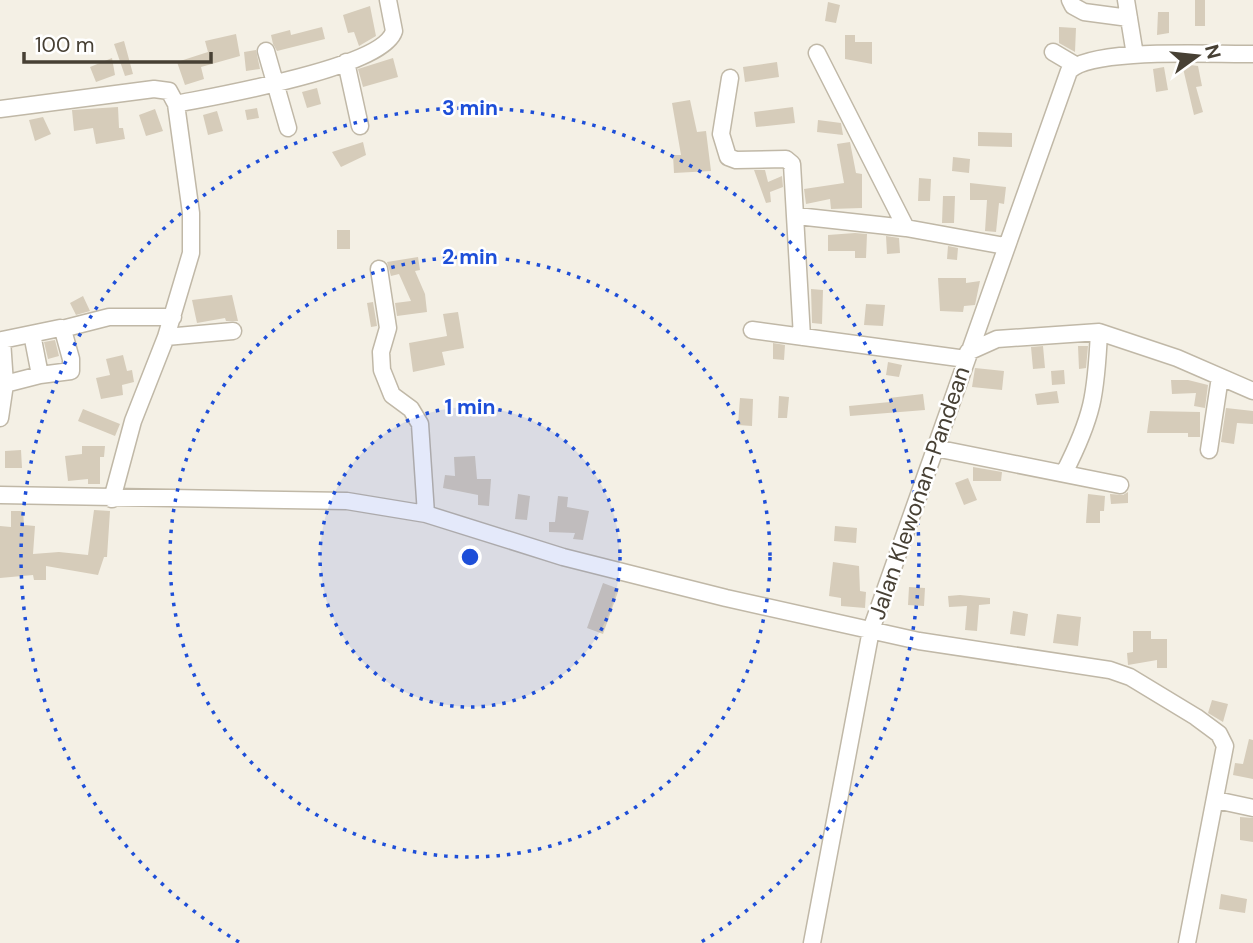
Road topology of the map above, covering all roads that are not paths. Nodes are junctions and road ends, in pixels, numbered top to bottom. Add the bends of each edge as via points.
1 (388, 0) edge
2 (1070, 0) edge
3 (1126, 0) edge
4 (1129, 19) junction
5 (266, 51) dead end
6 (1053, 52) dead end
7 (817, 53) dead end
8 (1253, 54) edge
9 (1135, 55) junction
10 (346, 62) junction
11 (1078, 63) junction
12 (730, 78) dead end
13 (275, 83) junction
14 (176, 104) junction
15 (0, 109) edge
16 (360, 126) dead end
17 (288, 128) dead end
18 (797, 216) junction
19 (906, 228) junction
20 (1005, 246) junction
21 (379, 269) dead end
22 (981, 315) junction
23 (173, 317) junction
24 (62, 329) junction
25 (752, 330) dead end
26 (233, 331) dead end
27 (1099, 332) junction
28 (33, 334) junction
29 (166, 337) junction
30 (802, 337) junction
31 (997, 339) junction
32 (1, 350) edge
33 (967, 356) junction
34 (40, 375) junction
35 (1220, 377) junction
36 (5, 384) junction
37 (1253, 391) edge
38 (0, 418) edge
39 (935, 448) junction
40 (1209, 450) dead end
41 (1064, 473) junction
42 (1120, 485) dead end
43 (0, 495) edge
44 (112, 499) junction
45 (426, 514) junction
46 (871, 630) junction
47 (1216, 800) junction
48 (1253, 808) edge
49 (812, 943) edge
50 (1187, 943) edge

1 - 10 street via 394,23 391,38
2 - 4 street via 1084,12
3 - 4 street
4 - 9 street
5 - 13 street
6 - 11 street
7 - 19 street
8 - 9 street
9 - 11 street
10 - 13 street
10 - 16 street
11 - 20 street, Jalan Klewonan-Pandean via 1069,71
12 - 18 street via 722,134 725,153 736,160 791,161
13 - 14 street
13 - 17 street
14 - 15 street via 169,92 155,89
14 - 23 street via 192,236 187,277
18 - 19 street
18 - 30 street
19 - 20 street
20 - 22 street, Jalan Klewonan-Pandean
21 - 45 street via 388,328 381,352 382,370 392,395 411,409 420,424
22 - 31 street
22 - 33 street, Jalan Klewonan-Pandean
23 - 24 street via 109,317
23 - 29 street
24 - 28 street
24 - 34 street via 73,370
25 - 30 street
26 - 29 street
27 - 31 street
27 - 35 street
27 - 41 street via 1094,402
28 - 32 street via 2,340
28 - 34 street
29 - 44 street via 133,421
30 - 33 street
31 - 33 street
32 - 36 street
33 - 39 street, Jalan Klewonan-Pandean
34 - 36 street
35 - 37 street
35 - 40 street
36 - 38 street
39 - 41 street
39 - 46 street, Jalan Klewonan-Pandean
41 - 42 street
43 - 44 street
44 - 45 street via 347,501
45 - 46 street via 577,560
46 - 47 street via 1085,664 1130,677 1196,717 1223,740
46 - 49 street, Jalan Klewonan-Pandean
47 - 48 street
47 - 50 street

